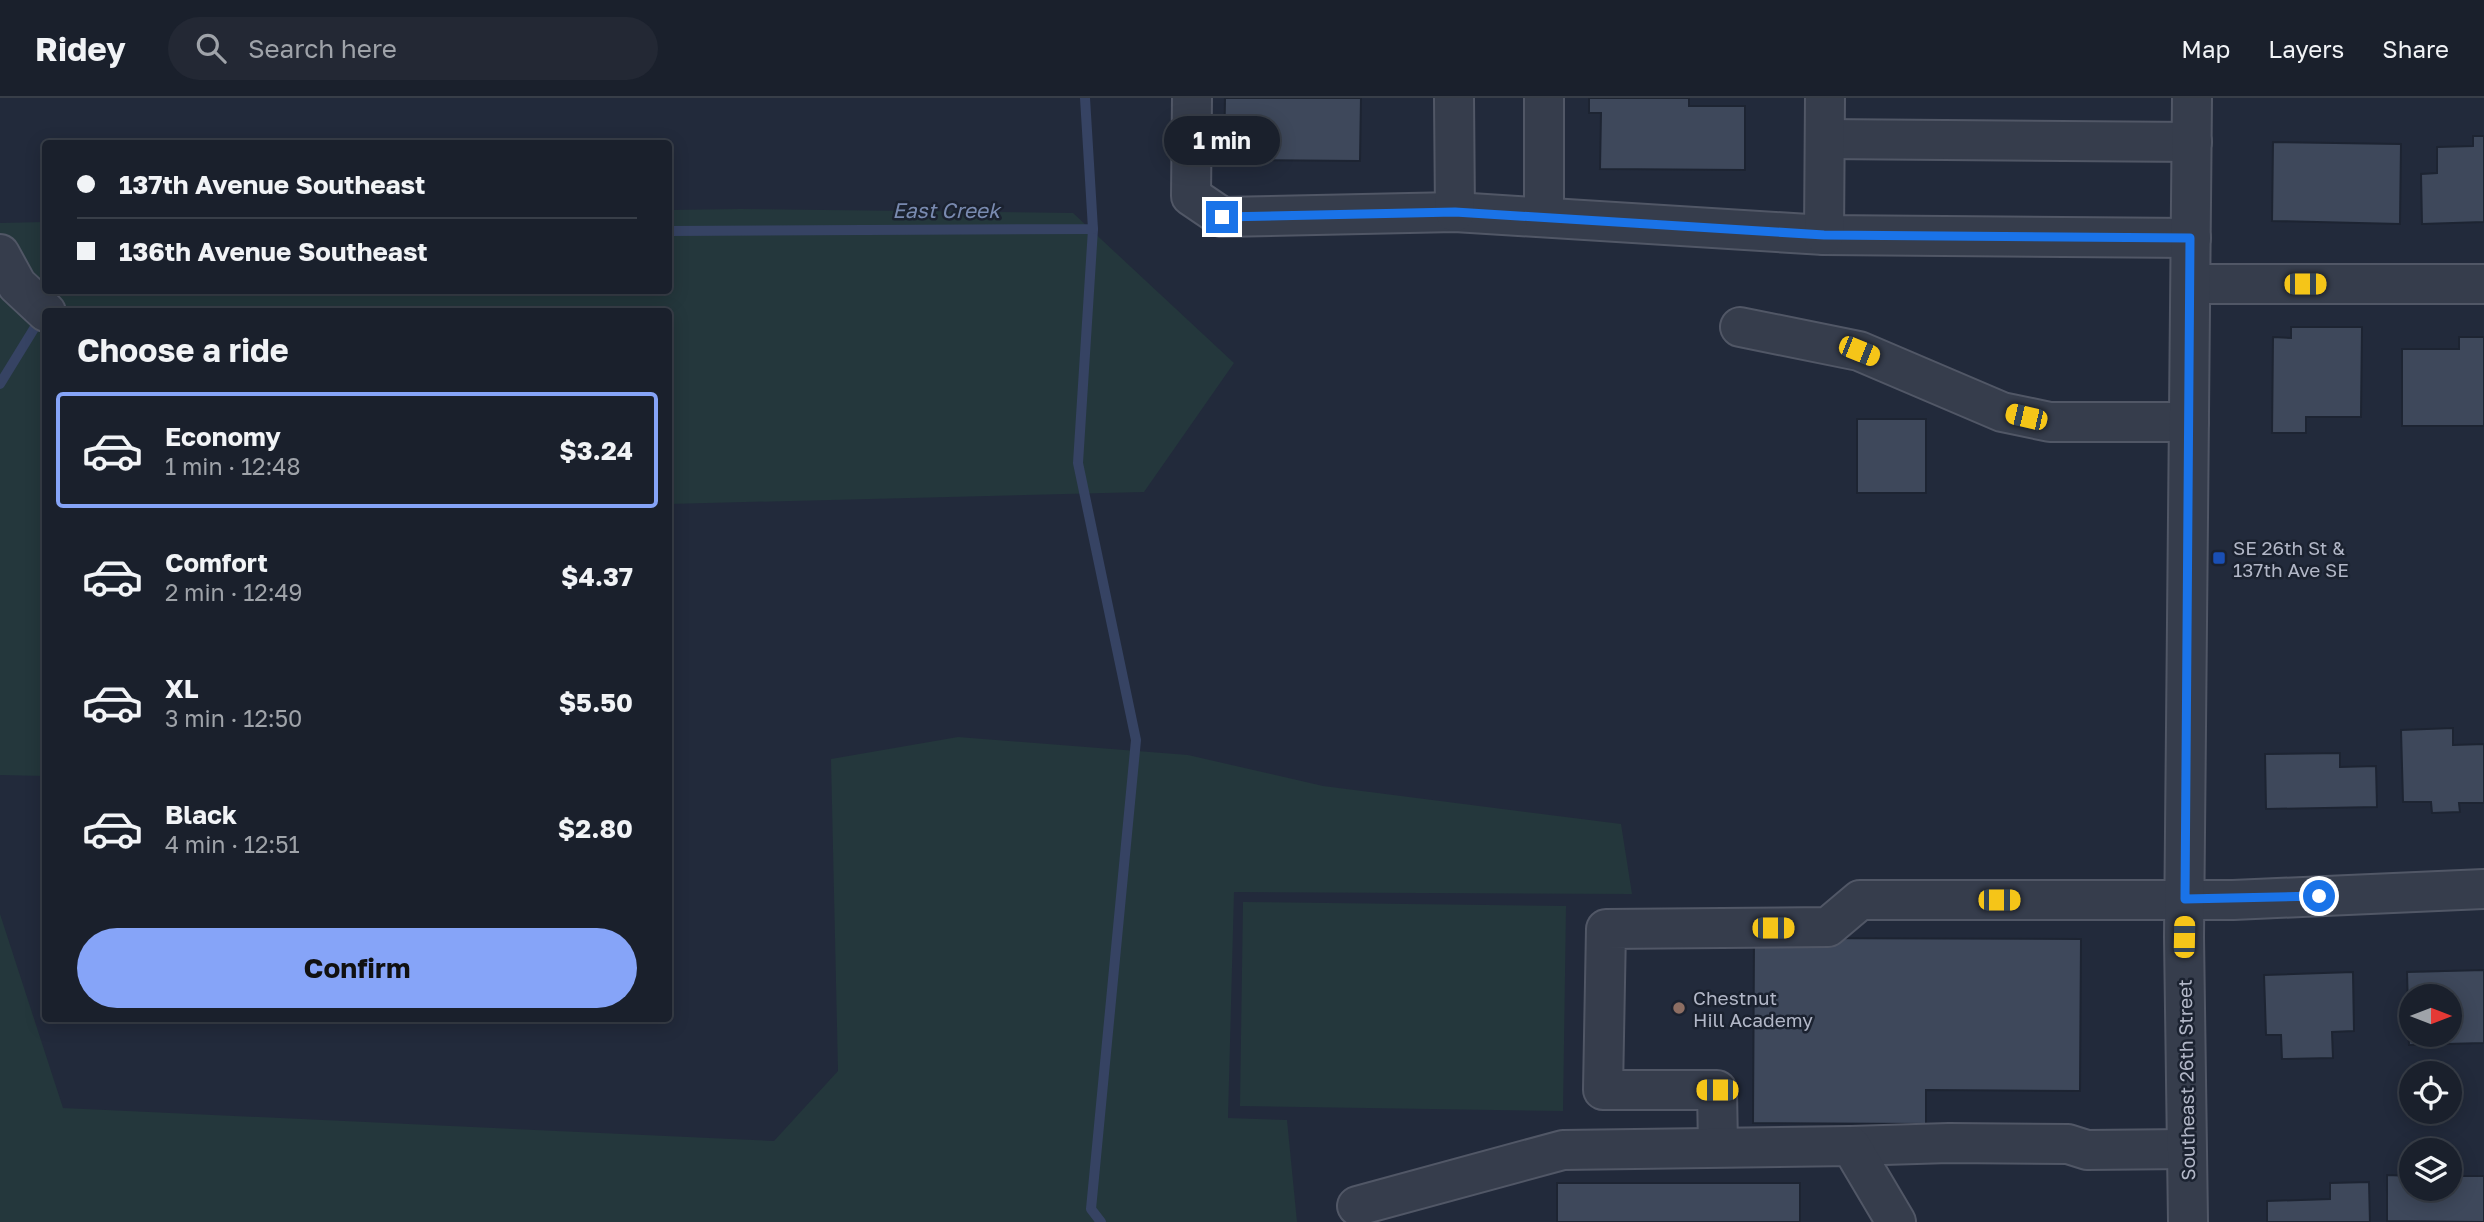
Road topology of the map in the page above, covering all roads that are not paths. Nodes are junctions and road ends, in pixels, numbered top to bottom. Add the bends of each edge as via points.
1 (1192, 98) edge
2 (1454, 98) edge
3 (1544, 98) edge
4 (1825, 98) edge
5 (2192, 98) edge
6 (1825, 139) junction
7 (2192, 142) junction
8 (1455, 212) junction
9 (1544, 217) junction
10 (1824, 235) junction
11 (2190, 238) junction
12 (0, 254) edge
13 (2191, 284) junction
14 (2484, 284) edge
15 (42, 308) edge
16 (1740, 327) dead end
17 (2189, 422) junction
18 (2484, 889) edge
19 (2185, 899) junction
20 (1851, 1146) junction
21 (1718, 1147) junction
22 (2186, 1149) junction
23 (1357, 1206) dead end
24 (1896, 1222) edge
25 (2188, 1222) edge

1 - 8 street via 1191,196 1222,217
2 - 8 street
3 - 9 street
4 - 6 street
5 - 7 street, Southeast 26th Street
6 - 7 street
6 - 10 street
7 - 11 street, Southeast 26th Street
8 - 9 street
9 - 10 street
10 - 11 street
11 - 13 street, Southeast 26th Street
12 - 15 street via 17,285
13 - 14 street
13 - 17 street, Southeast 26th Street
16 - 17 street via 1859,351 2003,412 2049,422
17 - 19 street, Southeast 26th Street
18 - 19 street
19 - 21 street via 1860,900 1828,927 1606,929 1603,1090 1717,1090
19 - 22 street, Southeast 26th Street
20 - 21 street
20 - 22 street via 2068,1144 2087,1150
20 - 24 street
21 - 23 street via 1563,1150
22 - 25 street, Southeast 26th Street

